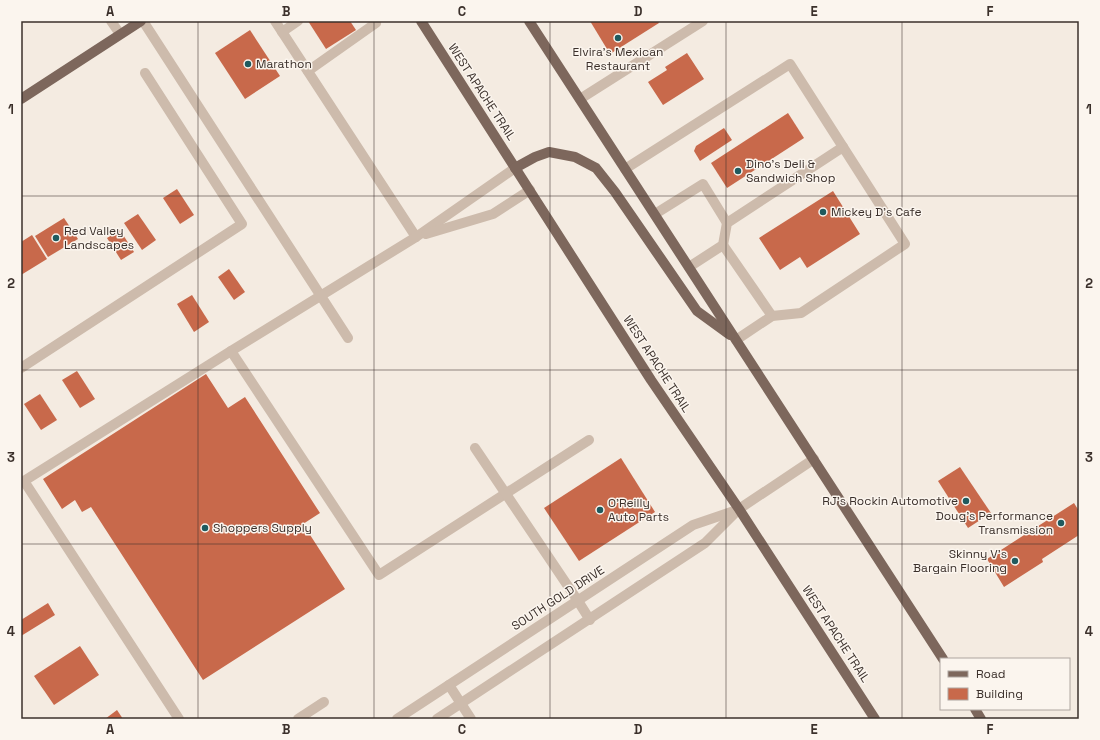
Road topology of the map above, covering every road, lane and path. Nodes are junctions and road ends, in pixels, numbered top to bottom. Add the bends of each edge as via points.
1 (111, 21) edge
2 (142, 21) edge
3 (275, 21) edge
4 (298, 21) edge
5 (375, 21) edge
6 (421, 21) edge
7 (529, 21) edge
8 (702, 21) edge
9 (282, 32) junction
10 (120, 34) junction
11 (308, 70) junction
12 (145, 73) dead end
13 (21, 99) edge
14 (580, 99) junction
15 (843, 147) junction
16 (516, 168) junction
17 (625, 169) junction
18 (530, 190) junction
19 (654, 214) junction
20 (727, 223) junction
21 (416, 237) junction
22 (723, 245) junction
23 (689, 267) junction
24 (321, 295) junction
25 (772, 316) junction
26 (348, 338) dead end
27 (736, 340) junction
28 (231, 351) junction
29 (21, 368) edge
30 (589, 440) dead end
31 (475, 448) dead end
32 (814, 459) junction
33 (507, 493) junction
34 (739, 509) junction
35 (578, 601) junction
36 (590, 620) junction
37 (942, 658) edge
38 (449, 685) junction
39 (324, 702) dead end
40 (461, 703) junction
41 (976, 710) edge
42 (179, 719) edge
43 (298, 719) edge
44 (397, 719) edge
45 (437, 719) edge
46 (471, 719) edge
47 (875, 719) edge
48 (981, 719) edge

1 - 10 street
2 - 10 main road
2 - 24 street
3 - 9 street
4 - 9 street
5 - 11 street via 376,23
6 - 16 main road, WEST APACHE TRAIL
7 - 14 main road
8 - 14 street
9 - 11 street
10 - 13 main road
11 - 21 street
12 - 29 street via 242,224
14 - 17 main road
15 - 17 street via 790,64
15 - 20 street
15 - 25 street via 905,244 801,313
16 - 18 main road, WEST APACHE TRAIL
16 - 21 street
16 - 27 main road via 549,152 575,157 596,168 697,311
17 - 19 main road
18 - 21 street via 493,214
18 - 34 main road, WEST APACHE TRAIL via 651,380
19 - 20 street via 703,184
19 - 23 main road
20 - 22 street
21 - 24 street
22 - 23 street
22 - 25 street
23 - 27 main road
24 - 26 street
24 - 28 street
25 - 27 street
27 - 32 main road
28 - 33 street via 379,575
28 - 42 street via 24,481
30 - 33 street
31 - 33 street
32 - 34 street, SOUTH GOLD DRIVE
32 - 37 main road
33 - 35 street
34 - 35 street, SOUTH GOLD DRIVE via 693,525
34 - 36 street, SOUTH GOLD DRIVE via 705,543
34 - 47 main road, WEST APACHE TRAIL
35 - 36 street
35 - 38 street, SOUTH GOLD DRIVE
36 - 40 street, SOUTH GOLD DRIVE
38 - 40 street
38 - 44 street, SOUTH GOLD DRIVE
39 - 43 street
40 - 45 street, SOUTH GOLD DRIVE
40 - 46 street
41 - 48 main road

